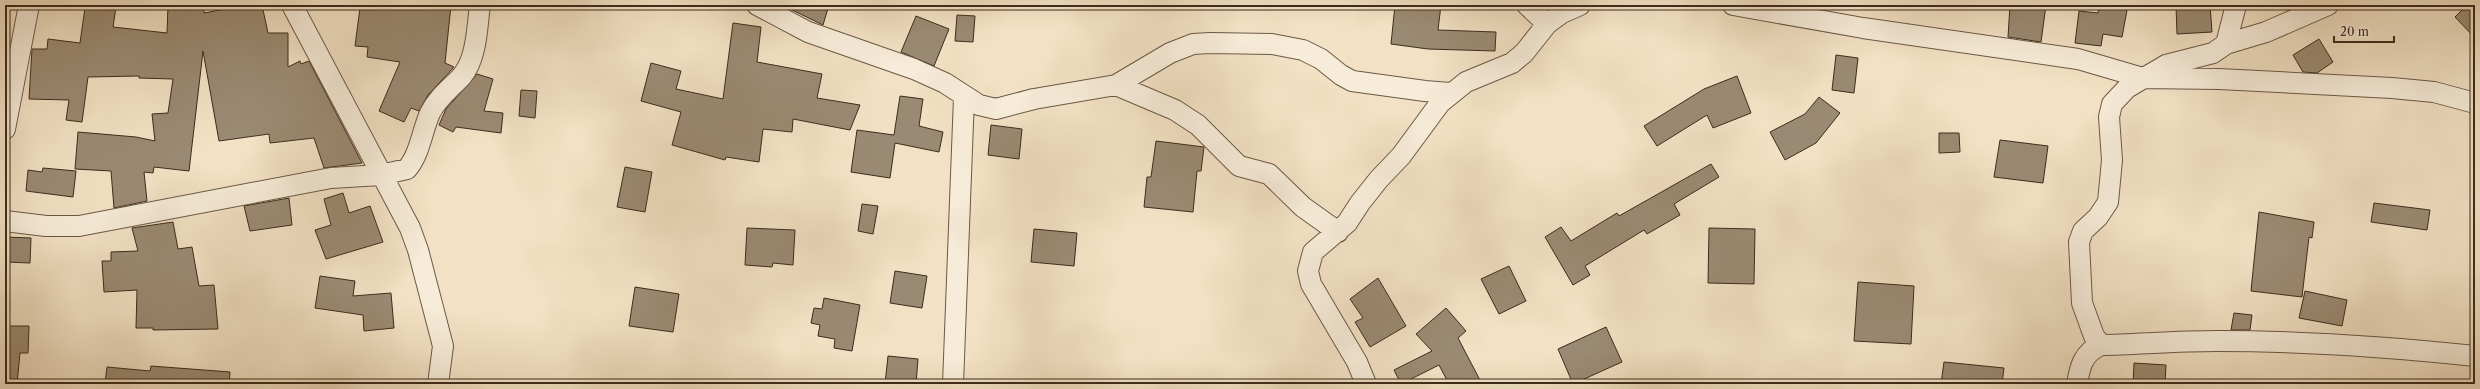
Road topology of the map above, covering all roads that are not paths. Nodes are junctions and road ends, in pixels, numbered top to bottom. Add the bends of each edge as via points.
1 (29, 5) edge
2 (292, 5) edge
3 (480, 5) edge
4 (757, 5) edge
5 (1527, 5) edge
6 (1580, 5) edge
7 (1733, 5) edge
8 (2236, 5) edge
9 (2328, 5) edge
10 (1547, 24) junction
11 (2226, 44) junction
12 (2143, 78) junction
13 (1116, 85) junction
14 (1450, 93) junction
15 (964, 97) junction
16 (2475, 103) edge
17 (5, 129) edge
18 (381, 175) junction
19 (5, 221) edge
20 (1338, 232) junction
21 (2101, 345) junction
22 (2475, 356) edge
23 (438, 384) edge
24 (953, 384) edge
25 (1366, 384) edge
26 (2077, 384) edge

1 - 17 street
2 - 18 street
3 - 18 street via 471,57 463,75 447,89 433,107 407,169
4 - 15 street via 808,32 945,82
5 - 10 street
6 - 10 street
7 - 12 street via 1863,28 2078,59
8 - 11 street
9 - 11 street via 2266,32
10 - 14 street via 1524,53 1512,63 1466,82
11 - 12 street via 2212,53 2166,65
12 - 16 street via 2219,79 2392,88 2434,92
12 - 21 street via 2127,88 2112,104 2109,117 2112,160 2108,202 2098,217 2083,231 2079,242 2082,303 2094,336
13 - 14 street via 1170,53 1193,44 1272,44 1313,54 1341,76 1352,81 1425,92
13 - 15 street via 1034,99 996,109 979,105
13 - 20 street via 1175,110 1198,125 1239,166 1269,174 1288,195
14 - 20 street
15 - 24 street
18 - 19 street via 331,178 79,226 46,226
18 - 23 street via 410,228 418,250 443,346
20 - 25 street via 1321,243 1313,252 1309,260 1309,278 1357,362
21 - 22 street via 2267,342 2381,347
21 - 26 street via 2093,349 2080,363

